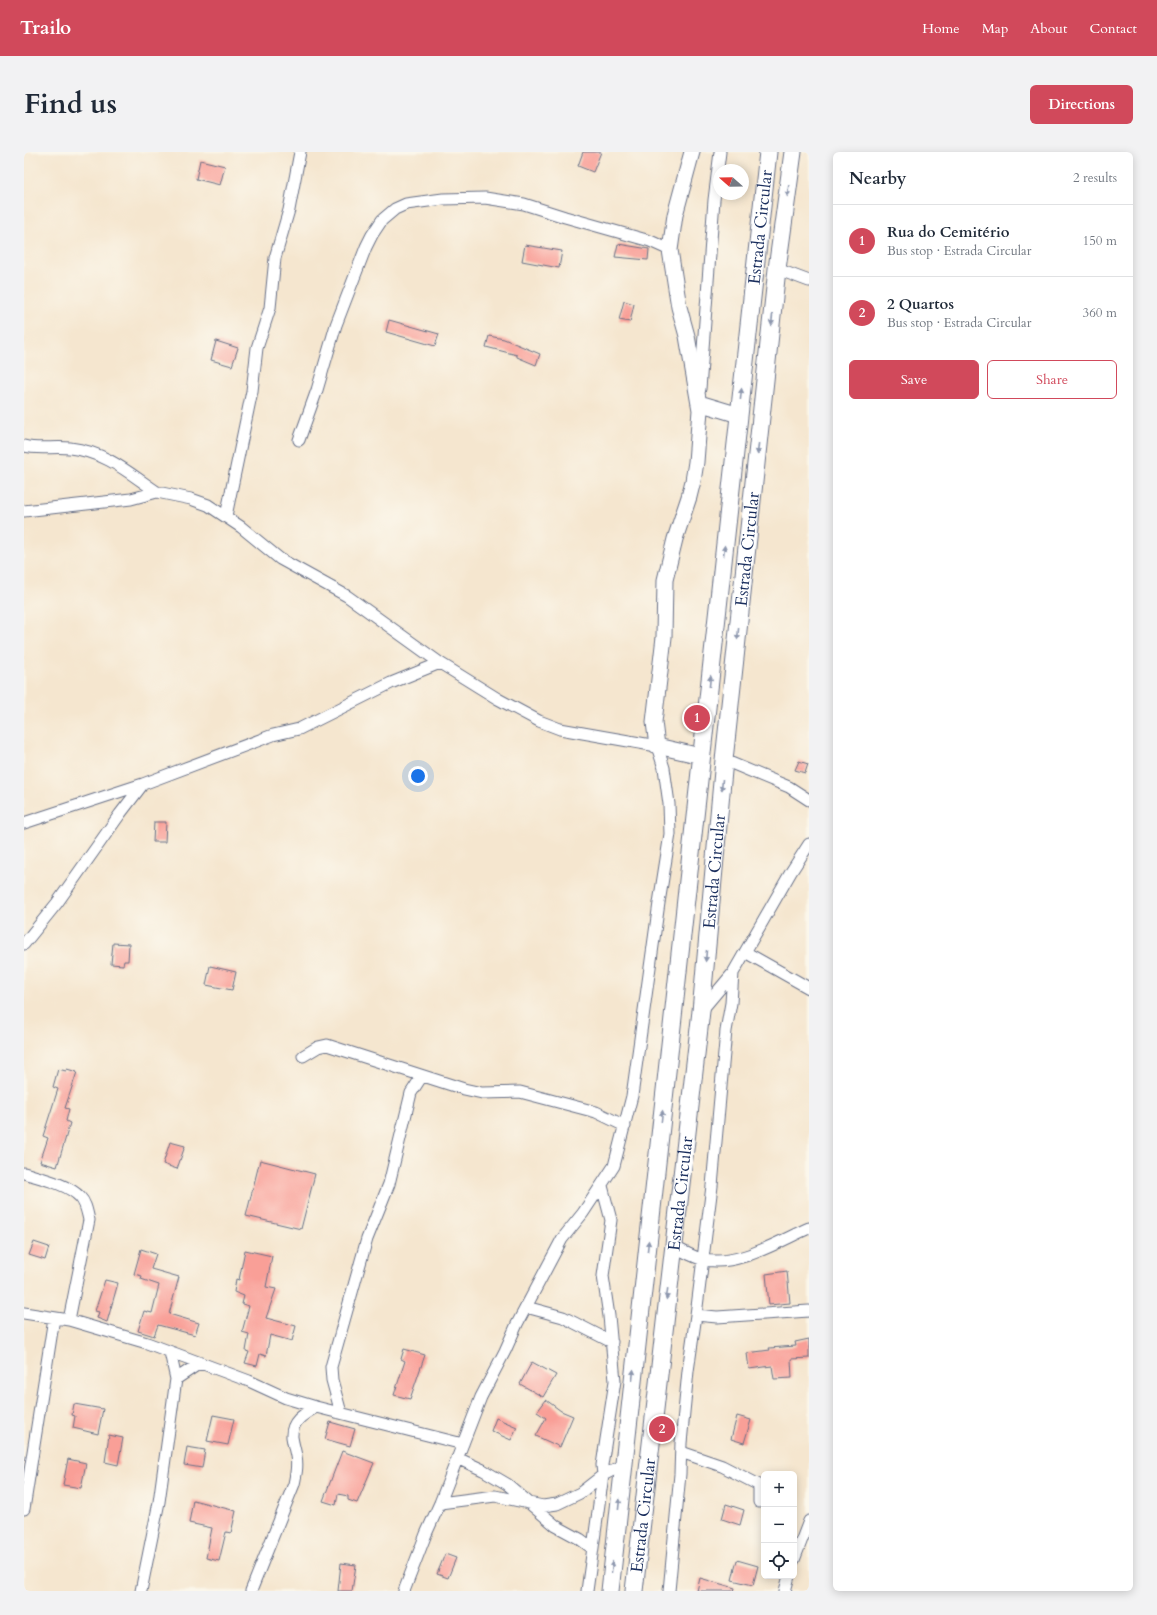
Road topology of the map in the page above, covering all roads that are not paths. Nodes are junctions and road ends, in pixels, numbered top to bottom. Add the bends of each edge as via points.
1 (300, 152) edge
2 (692, 152) edge
3 (720, 152) edge
4 (768, 152) edge
5 (793, 152) edge
6 (670, 250) junction
7 (777, 269) junction
8 (809, 281) edge
9 (699, 403) junction
10 (739, 415) junction
11 (299, 440) dead end
12 (24, 446) edge
13 (157, 492) junction
14 (24, 511) edge
15 (226, 516) junction
16 (440, 663) junction
17 (658, 746) junction
18 (701, 756) junction
19 (724, 760) junction
20 (143, 784) junction
21 (809, 800) edge
22 (24, 823) edge
23 (809, 844) edge
24 (24, 944) edge
25 (745, 952) junction
26 (733, 973) junction
27 (809, 988) edge
28 (701, 1011) junction
29 (303, 1056) dead end
30 (422, 1076) junction
31 (625, 1126) junction
32 (24, 1173) edge
33 (602, 1186) junction
34 (809, 1228) edge
35 (673, 1246) junction
36 (702, 1259) junction
37 (526, 1307) junction
38 (809, 1311) edge
39 (24, 1312) edge
40 (696, 1315) junction
41 (54, 1318) junction
42 (69, 1320) junction
43 (612, 1342) junction
44 (170, 1352) junction
45 (200, 1363) junction
46 (176, 1379) junction
47 (316, 1406) junction
48 (341, 1413) junction
49 (463, 1444) junction
50 (681, 1452) junction
51 (457, 1458) junction
52 (624, 1465) junction
53 (603, 1475) junction
54 (759, 1502) dead end
55 (440, 1503) junction
56 (530, 1503) junction
57 (24, 1509) edge
58 (809, 1522) edge
59 (592, 1548) junction
60 (797, 1552) edge
61 (788, 1579) edge
62 (141, 1591) edge
63 (251, 1591) edge
64 (404, 1591) edge
65 (587, 1591) edge
66 (610, 1591) edge
67 (634, 1591) edge
68 (669, 1591) edge
69 (785, 1591) edge

1 - 15 street via 275,258 270,308 257,348 252,390
2 - 6 street via 675,215
3 - 9 street
10 -> 4 main road, Estrada Circular
5 -> 7 main road, Estrada Circular
6 - 9 street
6 - 11 street via 650,241 524,204 485,198 443,199 406,204 395,209 382,220 366,247 336,325
7 - 8 street
7 -> 19 main road, Estrada Circular
9 - 10 street
9 - 17 street via 696,462 690,497 675,539 665,580 664,637 654,722
18 -> 10 main road, Estrada Circular
12 - 13 street via 87,450 106,458
13 - 14 street via 131,499
13 - 15 street via 191,499 208,505
15 - 16 street via 280,559 347,596
16 - 17 street via 498,699 560,729
16 - 20 street via 391,683 299,729 274,735
17 - 18 street
17 - 31 street via 669,804 670,834 632,1096
52 -> 18 main road, Estrada Circular
19 - 21 street via 789,787
19 -> 28 main road, Estrada Circular
20 - 22 street
20 - 24 street via 57,903
23 - 25 street
25 - 26 street
25 - 27 street
26 - 28 street
26 - 36 street via 712,1186
28 - 35 main road, Estrada Circular
29 - 30 street via 326,1045
30 - 31 street via 482,1093 520,1092 596,1112
30 - 48 street via 411,1093 389,1184 367,1239 331,1367
31 - 33 street via 614,1166
32 - 42 street via 65,1187 79,1196 85,1206 89,1220
33 - 37 street via 562,1239
33 - 43 street via 611,1220 603,1276
34 - 36 street via 739,1258 721,1261
35 - 36 street
35 -> 67 main road, Estrada Circular
36 - 40 street
37 - 43 street via 563,1317
37 - 49 street via 481,1397
38 - 40 street via 724,1317
39 - 41 street
40 - 50 street
41 - 42 street
41 - 57 street
42 - 44 street
43 - 53 street via 615,1381 602,1465
44 - 45 street
44 - 46 street
45 - 46 street
45 - 47 street via 286,1398
46 - 62 street via 160,1502
47 - 48 street
47 - 63 street via 301,1415 296,1422 292,1436 297,1469 294,1484
48 - 49 street
49 - 51 street
50 - 54 street via 722,1466 759,1485
50 - 68 street
51 - 55 street
51 - 56 street via 495,1476
52 - 53 street
66 -> 52 main road, Estrada Circular
53 - 56 street via 580,1493 557,1504 543,1506
53 - 59 street
55 - 56 street via 495,1496
55 - 64 street
56 - 59 street via 556,1526
58 - 60 street
59 - 65 street
61 - 69 street

